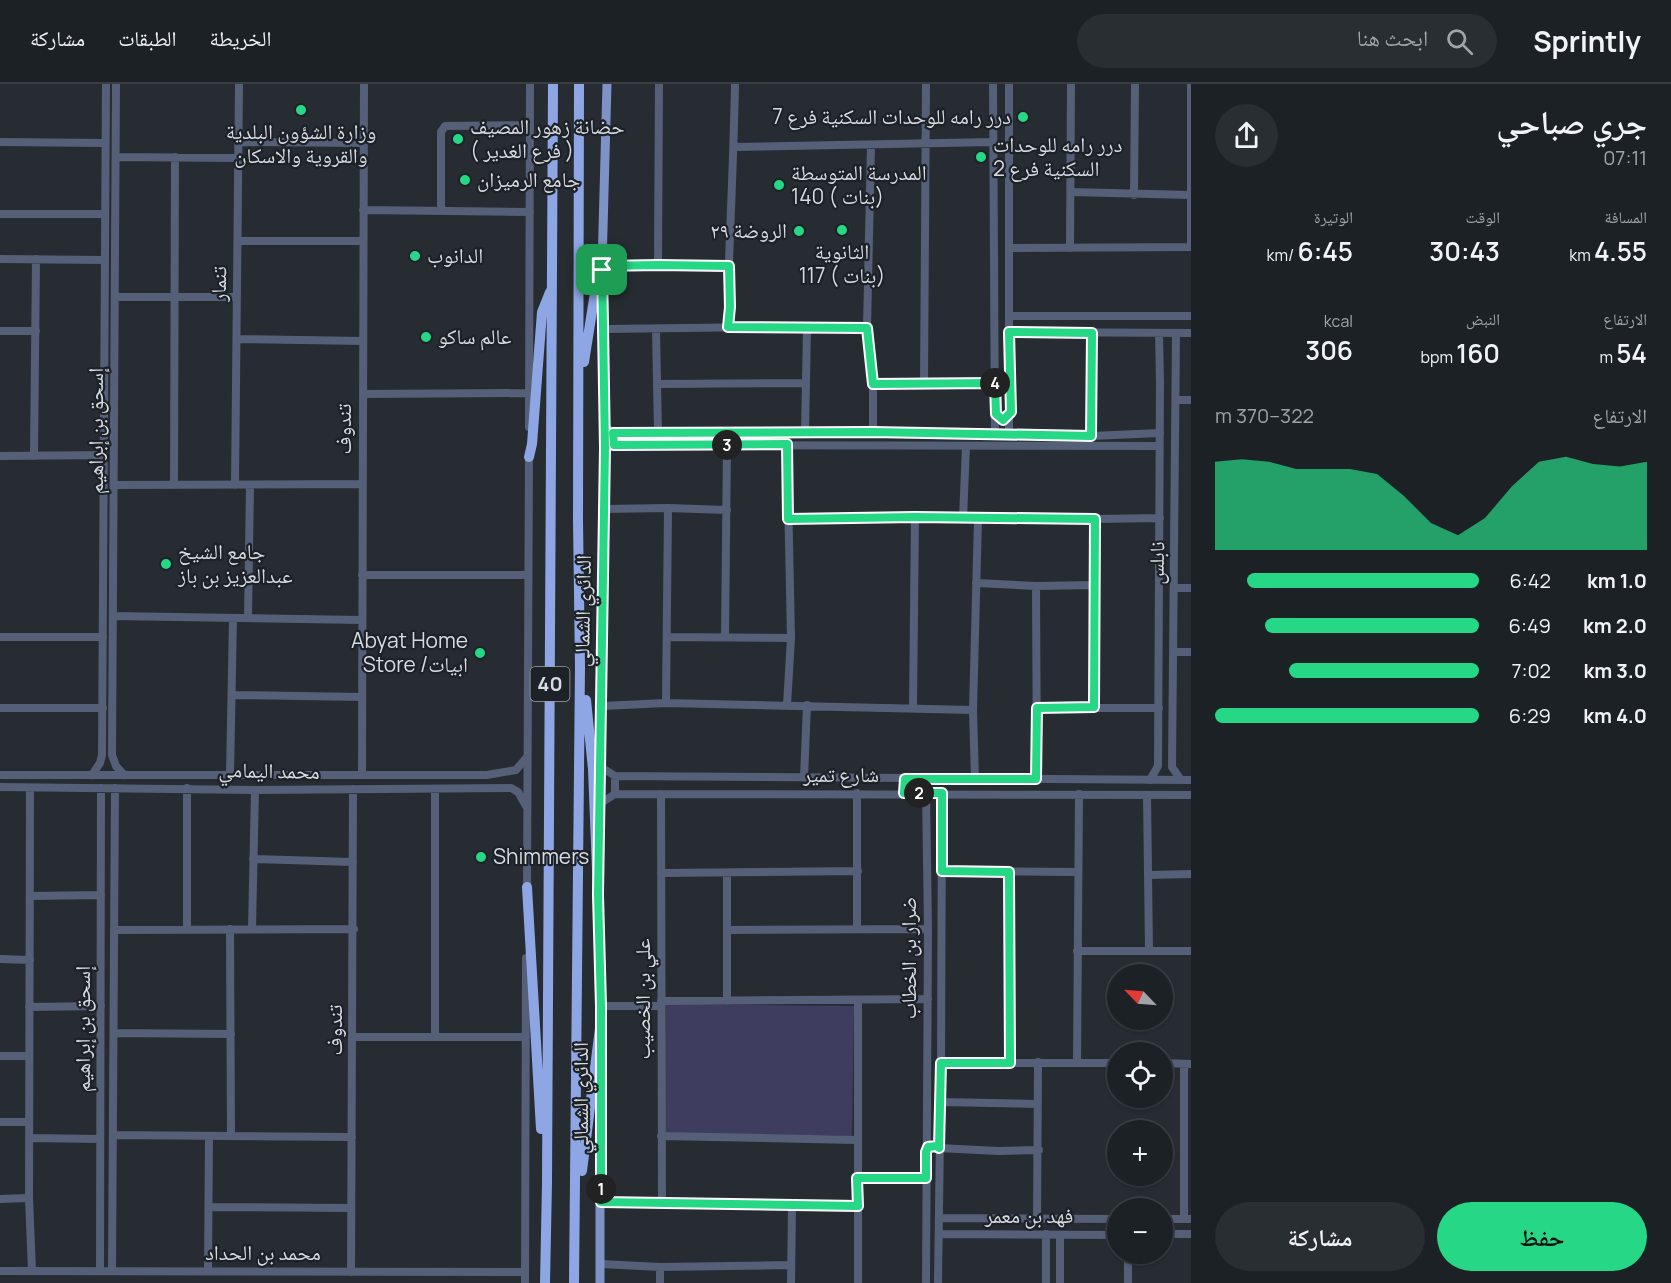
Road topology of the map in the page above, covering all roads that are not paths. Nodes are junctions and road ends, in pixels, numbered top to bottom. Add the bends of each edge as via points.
1 (106, 84) edge
2 (116, 84) edge
3 (239, 84) edge
4 (364, 84) edge
5 (530, 84) edge
6 (554, 84) edge
7 (579, 84) edge
8 (607, 84) edge
9 (659, 84) edge
10 (735, 84) edge
11 (926, 84) edge
12 (993, 84) edge
13 (1009, 84) edge
14 (1071, 84) edge
15 (1135, 84) edge
16 (1191, 84) edge
17 (530, 125) junction
18 (0, 142) edge
19 (105, 142) junction
20 (239, 142) junction
21 (993, 142) junction
22 (363, 143) junction
23 (926, 144) junction
24 (871, 145) junction
25 (734, 147) junction
26 (116, 157) junction
27 (175, 158) junction
28 (238, 158) junction
29 (1071, 192) junction
30 (1134, 195) junction
31 (1190, 195) junction
32 (363, 210) junction
33 (441, 210) junction
34 (530, 212) junction
35 (0, 214) edge
36 (105, 214) junction
37 (238, 241) junction
38 (363, 241) junction
39 (1191, 247) edge
40 (1010, 248) junction
41 (1070, 248) junction
42 (0, 259) edge
43 (36, 259) junction
44 (105, 260) junction
45 (658, 265) junction
46 (729, 266) junction
47 (602, 268) junction
48 (994, 277) junction
49 (1009, 277) junction
50 (552, 286) junction
51 (994, 287) junction
52 (1008, 287) junction
53 (115, 297) junction
54 (174, 297) junction
55 (237, 297) junction
56 (1009, 316) junction
57 (1191, 316) edge
58 (728, 327) junction
59 (807, 327) junction
60 (867, 328) junction
61 (604, 329) junction
62 (656, 329) junction
63 (0, 331) edge
64 (36, 331) junction
65 (1009, 332) junction
66 (1092, 333) junction
67 (1159, 333) junction
68 (1176, 333) junction
69 (1191, 333) edge
70 (237, 339) junction
71 (363, 341) junction
72 (1176, 344) junction
73 (1159, 345) junction
74 (806, 383) junction
75 (924, 383) junction
76 (995, 383) junction
77 (658, 384) junction
78 (873, 384) junction
79 (579, 386) junction
80 (529, 393) junction
81 (363, 394) junction
82 (1177, 400) junction
83 (1191, 400) edge
84 (114, 411) junction
85 (104, 412) junction
86 (1011, 412) junction
87 (996, 414) junction
88 (604, 425) junction
89 (873, 432) junction
90 (613, 433) junction
91 (658, 433) junction
92 (805, 433) junction
93 (995, 434) junction
94 (1148, 434) junction
95 (1160, 434) junction
96 (1009, 435) junction
97 (1091, 436) junction
98 (787, 444) junction
99 (726, 445) junction
100 (966, 446) junction
101 (1149, 446) junction
102 (1160, 446) junction
103 (609, 447) junction
104 (104, 455) junction
105 (0, 456) edge
106 (34, 456) junction
107 (528, 457) junction
108 (362, 484) junction
109 (114, 485) junction
110 (174, 485) junction
111 (236, 485) junction
112 (250, 485) junction
113 (668, 508) junction
114 (604, 509) junction
115 (727, 510) junction
116 (915, 517) junction
117 (1160, 518) junction
118 (788, 519) junction
119 (963, 519) junction
120 (978, 519) junction
121 (1095, 519) junction
122 (362, 575) junction
123 (528, 575) junction
124 (976, 583) junction
125 (1036, 585) junction
126 (1094, 585) junction
127 (1174, 588) junction
128 (1191, 588) edge
129 (113, 616) junction
130 (233, 618) junction
131 (248, 618) junction
132 (362, 620) junction
133 (0, 637) edge
134 (103, 637) junction
135 (667, 637) junction
136 (725, 637) junction
137 (790, 638) junction
138 (1173, 652) junction
139 (1191, 652) edge
140 (580, 667) junction
141 (232, 695) junction
142 (362, 697) junction
143 (666, 703) junction
144 (788, 705) junction
145 (807, 705) junction
146 (602, 706) junction
147 (913, 707) junction
148 (1094, 707) junction
149 (0, 708) edge
150 (103, 708) junction
151 (1037, 708) junction
152 (1159, 708) junction
153 (973, 710) junction
154 (112, 747) junction
155 (102, 748) junction
156 (527, 757) junction
157 (1158, 766) junction
158 (601, 767) junction
159 (1172, 767) junction
160 (0, 775) edge
161 (92, 775) junction
162 (124, 775) junction
163 (200, 775) junction
164 (230, 775) junction
165 (362, 775) junction
166 (487, 775) junction
167 (615, 776) junction
168 (804, 778) junction
169 (893, 779) junction
170 (905, 779) junction
171 (1036, 779) junction
172 (975, 780) junction
173 (1150, 780) junction
174 (1181, 780) junction
175 (1191, 780) edge
176 (0, 787) edge
177 (30, 788) junction
178 (101, 788) junction
179 (116, 788) junction
180 (187, 788) junction
181 (200, 788) junction
182 (353, 789) junction
183 (435, 789) junction
184 (487, 789) junction
185 (255, 790) junction
186 (857, 793) junction
187 (893, 793) junction
188 (904, 793) junction
189 (926, 793) junction
190 (942, 793) junction
191 (615, 794) junction
192 (661, 794) junction
193 (1079, 794) junction
194 (1147, 795) junction
195 (1191, 795) edge
196 (601, 802) junction
197 (527, 807) junction
198 (942, 807) junction
199 (926, 808) junction
200 (101, 824) junction
201 (115, 824) junction
202 (253, 859) junction
203 (353, 862) junction
204 (858, 871) junction
205 (942, 871) junction
206 (1009, 872) junction
207 (1077, 872) junction
208 (661, 873) junction
209 (727, 873) junction
210 (1191, 874) edge
211 (1149, 875) junction
212 (527, 887) junction
213 (598, 895) junction
214 (30, 896) junction
215 (101, 896) junction
216 (187, 929) junction
217 (230, 929) junction
218 (252, 929) junction
219 (354, 929) junction
220 (857, 929) junction
221 (928, 929) junction
222 (115, 930) junction
223 (727, 930) junction
224 (1149, 950) junction
225 (1077, 951) junction
226 (1191, 951) edge
227 (0, 959) edge
228 (30, 960) junction
229 (928, 999) junction
230 (858, 1000) junction
231 (727, 1001) junction
232 (661, 1003) junction
233 (101, 1006) junction
234 (601, 1006) junction
235 (29, 1007) junction
236 (600, 1028) junction
237 (114, 1033) junction
238 (231, 1034) junction
239 (435, 1036) junction
240 (353, 1037) junction
241 (526, 1037) junction
242 (0, 1056) edge
243 (29, 1056) junction
244 (1038, 1062) junction
245 (1077, 1062) junction
246 (941, 1063) junction
247 (1010, 1063) junction
248 (1107, 1063) edge
249 (1173, 1063) edge
250 (1188, 1064) edge
251 (100, 1074) junction
252 (114, 1074) junction
253 (941, 1102) junction
254 (1037, 1104) junction
255 (0, 1122) edge
256 (29, 1122) junction
257 (941, 1122) junction
258 (926, 1124) junction
259 (113, 1135) junction
260 (209, 1136) junction
261 (231, 1136) junction
262 (661, 1136) junction
263 (352, 1137) junction
264 (29, 1138) junction
265 (100, 1139) junction
266 (857, 1140) junction
267 (939, 1148) junction
268 (1039, 1150) junction
269 (926, 1152) junction
270 (857, 1178) junction
271 (926, 1178) junction
272 (547, 1183) junction
273 (29, 1198) junction
274 (0, 1199) edge
275 (601, 1202) junction
276 (662, 1203) junction
277 (792, 1206) junction
278 (858, 1206) junction
279 (208, 1207) junction
280 (351, 1208) junction
281 (940, 1218) junction
282 (951, 1218) junction
283 (1037, 1218) junction
284 (1107, 1219) edge
285 (1186, 1220) edge
286 (575, 1231) junction
287 (1191, 1233) edge
288 (939, 1234) junction
289 (951, 1234) junction
290 (1046, 1234) junction
291 (1060, 1234) junction
292 (1173, 1234) edge
293 (1180, 1234) junction
294 (1107, 1235) edge
295 (938, 1244) junction
296 (1046, 1244) junction
297 (1060, 1245) junction
298 (926, 1246) junction
299 (601, 1264) junction
300 (1128, 1264) edge
301 (791, 1265) junction
302 (660, 1267) junction
303 (32, 1271) junction
304 (100, 1271) junction
305 (112, 1271) junction
306 (208, 1271) junction
307 (0, 1272) edge
308 (351, 1272) junction
309 (525, 1272) junction
310 (938, 1273) junction
311 (926, 1280) edge
312 (525, 1283) edge
313 (544, 1283) edge
314 (574, 1283) edge
315 (600, 1283) edge
316 (660, 1283) edge
317 (791, 1283) edge
318 (858, 1283) edge
319 (938, 1283) edge
320 (1046, 1283) edge
321 (1060, 1283) edge
322 (1128, 1283) edge

1 - 19 street, إسحق بن إبراهيم
2 - 26 street, إسحق بن إبراهيم
3 - 20 street, تنمار
4 - 22 street, تندوف
5 - 17 street
6 - 50 highway, الدائري الشمالي / 40
7 - 79 highway, الدائري الشمالي / 40
8 - 47 main road, الدائري الشمالي
9 - 45 street
10 - 25 street
11 - 23 street
12 - 21 street
13 - 40 street
14 - 29 street
15 - 30 street
16 - 31 street
17 - 33 street via 445,126 441,132
17 - 34 street
18 - 19 street
19 - 36 street, إسحق بن إبراهيم
20 - 22 street
20 - 28 street, تنمار
21 - 23 street
21 - 48 street
22 - 32 street, تندوف
23 - 24 street
23 - 75 street
24 - 25 street
24 - 60 street
25 - 46 street
26 - 27 street
26 - 53 street, إسحق بن إبراهيم
27 - 28 street
27 - 54 street
28 - 37 street, تنمار
29 - 30 street
29 - 41 street
30 - 31 street
31 - 39 street
32 - 33 street
32 - 38 street, تندوف
33 - 34 street
34 - 80 street
35 - 36 street
36 - 44 street, إسحق بن إبراهيم
37 - 38 street
37 - 55 street, تنمار
38 - 71 street, تندوف
39 - 41 street
40 - 41 street
40 - 49 street
42 - 43 street
43 - 44 street
43 - 64 street
44 - 85 street, إسحق بن إبراهيم
45 - 46 street
45 - 47 street
46 - 58 street
47 - 61 main road, الدائري الشمالي
47 - 79 highway
48 - 49 street
48 - 51 street
49 - 52 street
50 - 107 highway via 542,312
50 - 272 highway, الدائري الشمالي / 40
51 - 52 street
51 - 76 street
52 - 56 street
53 - 54 street
53 - 84 street, إسحق بن إبراهيم
54 - 55 street
54 - 110 street
55 - 70 street, تنمار
56 - 57 street
56 - 65 street
58 - 59 street
58 - 62 street
59 - 60 street
59 - 74 street
60 - 78 street
61 - 62 street
61 - 88 main road, الدائري الشمالي
62 - 77 street
63 - 64 street
64 - 106 street
65 - 66 street
65 - 86 street
66 - 67 street
66 - 97 street
67 - 68 street
67 - 73 street, نابلس
68 - 69 street
68 - 72 street, نابلس
70 - 71 street
70 - 111 street, تنمار
71 - 81 street, تندوف
72 - 73 street
72 - 82 street, نابلس
73 - 95 street, نابلس
74 - 77 street
74 - 92 street
75 - 76 street
75 - 78 street
76 - 87 street
77 - 91 street
78 - 89 street
79 - 140 highway, الدائري الشمالي / 40
80 - 81 street
80 - 107 street
81 - 108 street, تندوف
82 - 83 street
82 - 127 street, نابلس
84 - 85 street
84 - 109 street, إسحق بن إبراهيم
85 - 104 street, إسحق بن إبراهيم
86 - 87 street via 1003,420
86 - 96 street
87 - 93 street
88 - 90 street
88 - 103 main road, الدائري الشمالي
89 - 92 street
89 - 93 street
90 - 91 street
90 - 103 street
91 - 92 street
93 - 96 street
94 - 95 street
94 - 97 street
94 - 101 street via 1154,440
95 - 102 street, نابلس
96 - 97 street
98 - 99 street
98 - 100 street
98 - 118 street
99 - 103 street
99 - 115 street
100 - 101 street
100 - 119 street
101 - 102 street
102 - 117 street, نابلس
103 - 114 main road, الدائري الشمالي
104 - 106 street
104 - 134 street, إسحق بن إبراهيم
105 - 106 street
107 - 123 street
108 - 112 street
108 - 122 street, تندوف
109 - 110 street
109 - 129 street, إسحق بن إبراهيم
110 - 111 street
111 - 112 street
112 - 131 street
113 - 114 street
113 - 115 street
113 - 135 street
114 - 146 main road, الدائري الشمالي
115 - 136 street
116 - 118 street
116 - 119 street
116 - 147 street
117 - 121 street
117 - 152 street, نابلس
118 - 137 street
119 - 120 street
120 - 121 street
120 - 124 street
121 - 126 street
122 - 123 street
122 - 132 street, تندوف
123 - 156 street
124 - 125 street
124 - 153 street
125 - 126 street
125 - 151 street
126 - 148 street
127 - 128 street
127 - 138 street, نابلس
129 - 130 street
129 - 154 street, إسحق بن إبراهيم
130 - 131 street
130 - 141 street
131 - 132 street
132 - 142 street, تندوف
133 - 134 street
134 - 150 street, إسحق بن إبراهيم
135 - 136 street
135 - 143 street
136 - 137 street
137 - 144 street
138 - 139 street
138 - 159 street, نابلس
140 - 213 highway via 592,769
140 - 286 highway, الدائري الشمالي / 40
141 - 142 street
141 - 164 street
142 - 165 street, تندوف
143 - 144 street
143 - 146 street
144 - 145 street
145 - 147 street
145 - 168 street
146 - 158 main road, الدائري الشمالي
147 - 153 street
148 - 151 street
148 - 152 street
149 - 150 street
150 - 155 street, إسحق بن إبراهيم
151 - 171 street
152 - 157 street, نابلس
153 - 172 street
154 - 155 street via 108,755
154 - 162 street, إسحق بن إبراهيم via 113,760
155 - 161 street, إسحق بن إبراهيم via 102,759
156 - 166 street, محمد اليمامي via 516,770
156 - 197 street
157 - 159 street
157 - 173 street, نابلس
158 - 167 street
158 - 196 main road, الدائري الشمالي
159 - 174 street
160 - 161 street, محمد اليمامي
161 - 162 street, محمد اليمامي
162 - 163 street, محمد اليمامي
163 - 164 street, محمد اليمامي
163 - 181 street
164 - 165 street, محمد اليمامي
165 - 166 street, محمد اليمامي
166 - 184 street via 494,778
167 - 168 street
167 - 191 street
168 - 169 street
169 - 170 street
169 - 187 street
170 - 172 street
170 - 188 street
171 - 172 street
171 - 173 street
173 - 174 street
174 - 175 street
176 - 177 street, محمد اليمامي
177 - 178 street, محمد اليمامي
177 - 214 street
178 - 179 street, محمد اليمامي
178 - 200 street, إسحق بن إبراهيم
179 - 180 street, محمد اليمامي
179 - 201 street, إسحق بن إبراهيم
180 - 181 street, محمد اليمامي
180 - 216 street
181 - 185 street, محمد اليمامي
182 - 183 street, محمد اليمامي
182 - 185 street, محمد اليمامي
182 - 203 street, تندوف
183 - 184 street, محمد اليمامي
183 - 239 street
184 - 197 street, محمد اليمامي via 511,788
185 - 202 street
186 - 187 street, شارع تمير
186 - 192 street, شارع تمير
186 - 204 street
187 - 188 street, شارع تمير
188 - 189 street, شارع تمير
189 - 190 street, شارع تمير
189 - 199 street, ضرار بن الخطاب
190 - 193 street, شارع تمير
190 - 198 street, ضرار بن الخطاب
191 - 192 street, شارع تمير
191 - 196 street, شارع تمير
192 - 208 street, علي بن الخصيب
193 - 194 street, شارع تمير
193 - 207 street
194 - 195 street, شارع تمير
194 - 211 street
196 - 213 main road, الدائري الشمالي
197 - 212 street
198 - 199 street via 933,800
198 - 205 street, ضرار بن الخطاب
199 - 221 street, ضرار بن الخطاب
200 - 201 street
200 - 215 street, إسحق بن إبراهيم
201 - 222 street, إسحق بن إبراهيم
202 - 203 street
202 - 218 street
203 - 219 street, تندوف
204 - 209 street
204 - 220 street
205 - 206 street
205 - 246 street, ضرار بن الخطاب
206 - 207 street
206 - 247 street
207 - 225 street
208 - 209 street
208 - 232 street, علي بن الخصيب
209 - 223 street
210 - 211 street
211 - 224 street
212 - 241 street
212 - 272 highway
213 - 234 main road, الدائري الشمالي
214 - 215 street
214 - 228 street
215 - 233 street, إسحق بن إبراهيم
216 - 217 street
216 - 222 street
217 - 218 street
217 - 238 street
218 - 219 street
219 - 240 street, تندوف
220 - 221 street
220 - 223 street
221 - 229 street, ضرار بن الخطاب
222 - 237 street, إسحق بن إبراهيم
223 - 231 street
224 - 225 street
224 - 226 street
225 - 245 street
227 - 228 street
228 - 235 street
229 - 230 street
229 - 258 street, ضرار بن الخطاب
230 - 231 street
230 - 266 street
231 - 232 street
232 - 234 street
232 - 262 street, علي بن الخصيب
233 - 235 street
233 - 251 street, إسحق بن إبراهيم
234 - 236 main road, الدائري الشمالي
235 - 243 street
236 - 275 main road, الدائري الشمالي
236 - 286 highway
237 - 238 street
237 - 252 street, إسحق بن إبراهيم
238 - 261 street
239 - 240 street
239 - 241 street
240 - 263 street, تندوف
241 - 309 street
242 - 243 street
243 - 256 street
244 - 245 street
244 - 247 street
244 - 254 street
245 - 248 street
246 - 247 street
246 - 253 street, ضرار بن الخطاب
249 - 250 street
250 - 285 street
251 - 252 street
251 - 265 street, إسحق بن إبراهيم
252 - 259 street, إسحق بن إبراهيم
253 - 254 street
253 - 257 street, ضرار بن الخطاب
254 - 268 street
255 - 256 street
256 - 264 street
257 - 258 street via 937,1137 931,1137
257 - 267 street, ضرار بن الخطاب
258 - 269 street, ضرار بن الخطاب
259 - 260 street
259 - 305 street, إسحق بن إبراهيم
260 - 261 street
260 - 279 street
261 - 263 street
262 - 266 street
262 - 276 street, علي بن الخصيب
263 - 280 street, تندوف
264 - 265 street
264 - 273 street
265 - 304 street, إسحق بن إبراهيم
266 - 270 street
267 - 268 street
267 - 269 street via 930,1146
267 - 281 street, ضرار بن الخطاب
268 - 283 street
269 - 271 street, ضرار بن الخطاب
270 - 271 street
270 - 278 street
271 - 298 street, ضرار بن الخطاب
272 - 313 highway, الدائري الشمالي / 40
273 - 274 street
273 - 303 street
275 - 276 street
275 - 299 main road, الدائري الشمالي
276 - 277 street
277 - 278 street
277 - 301 street
278 - 318 street
279 - 280 street
279 - 306 street
280 - 308 street, تندوف
281 - 282 street, فهد بن معمر
281 - 288 street, ضرار بن الخطاب
282 - 283 street, فهد بن معمر
282 - 289 street via 946,1226
283 - 284 street, فهد بن معمر
285 - 287 street
285 - 293 street
286 - 314 highway, الدائري الشمالي / 40
287 - 293 street
288 - 289 street, فهد بن معمر
288 - 295 street, ضرار بن الخطاب
289 - 290 street, فهد بن معمر
290 - 291 street, فهد بن معمر
290 - 296 street
291 - 294 street, فهد بن معمر
291 - 297 street
292 - 293 street
295 - 298 street via 934,1258 928,1255
295 - 310 street, ضرار بن الخطاب
296 - 297 street via 1053,1239
296 - 320 street
297 - 321 street
298 - 311 street, ضرار بن الخطاب
299 - 302 street
299 - 315 main road, الدائري الشمالي
300 - 322 street
301 - 302 street
301 - 317 street
302 - 316 street
303 - 304 street, محمد بن الحداد
303 - 307 street, محمد بن الحداد
304 - 305 street, محمد بن الحداد
305 - 306 street, محمد بن الحداد
306 - 308 street, محمد بن الحداد
308 - 309 street, محمد بن الحداد
309 - 312 street
310 - 311 street, ضرار بن الخطاب via 933,1266 928,1268
310 - 319 street, ضرار بن الخطاب

